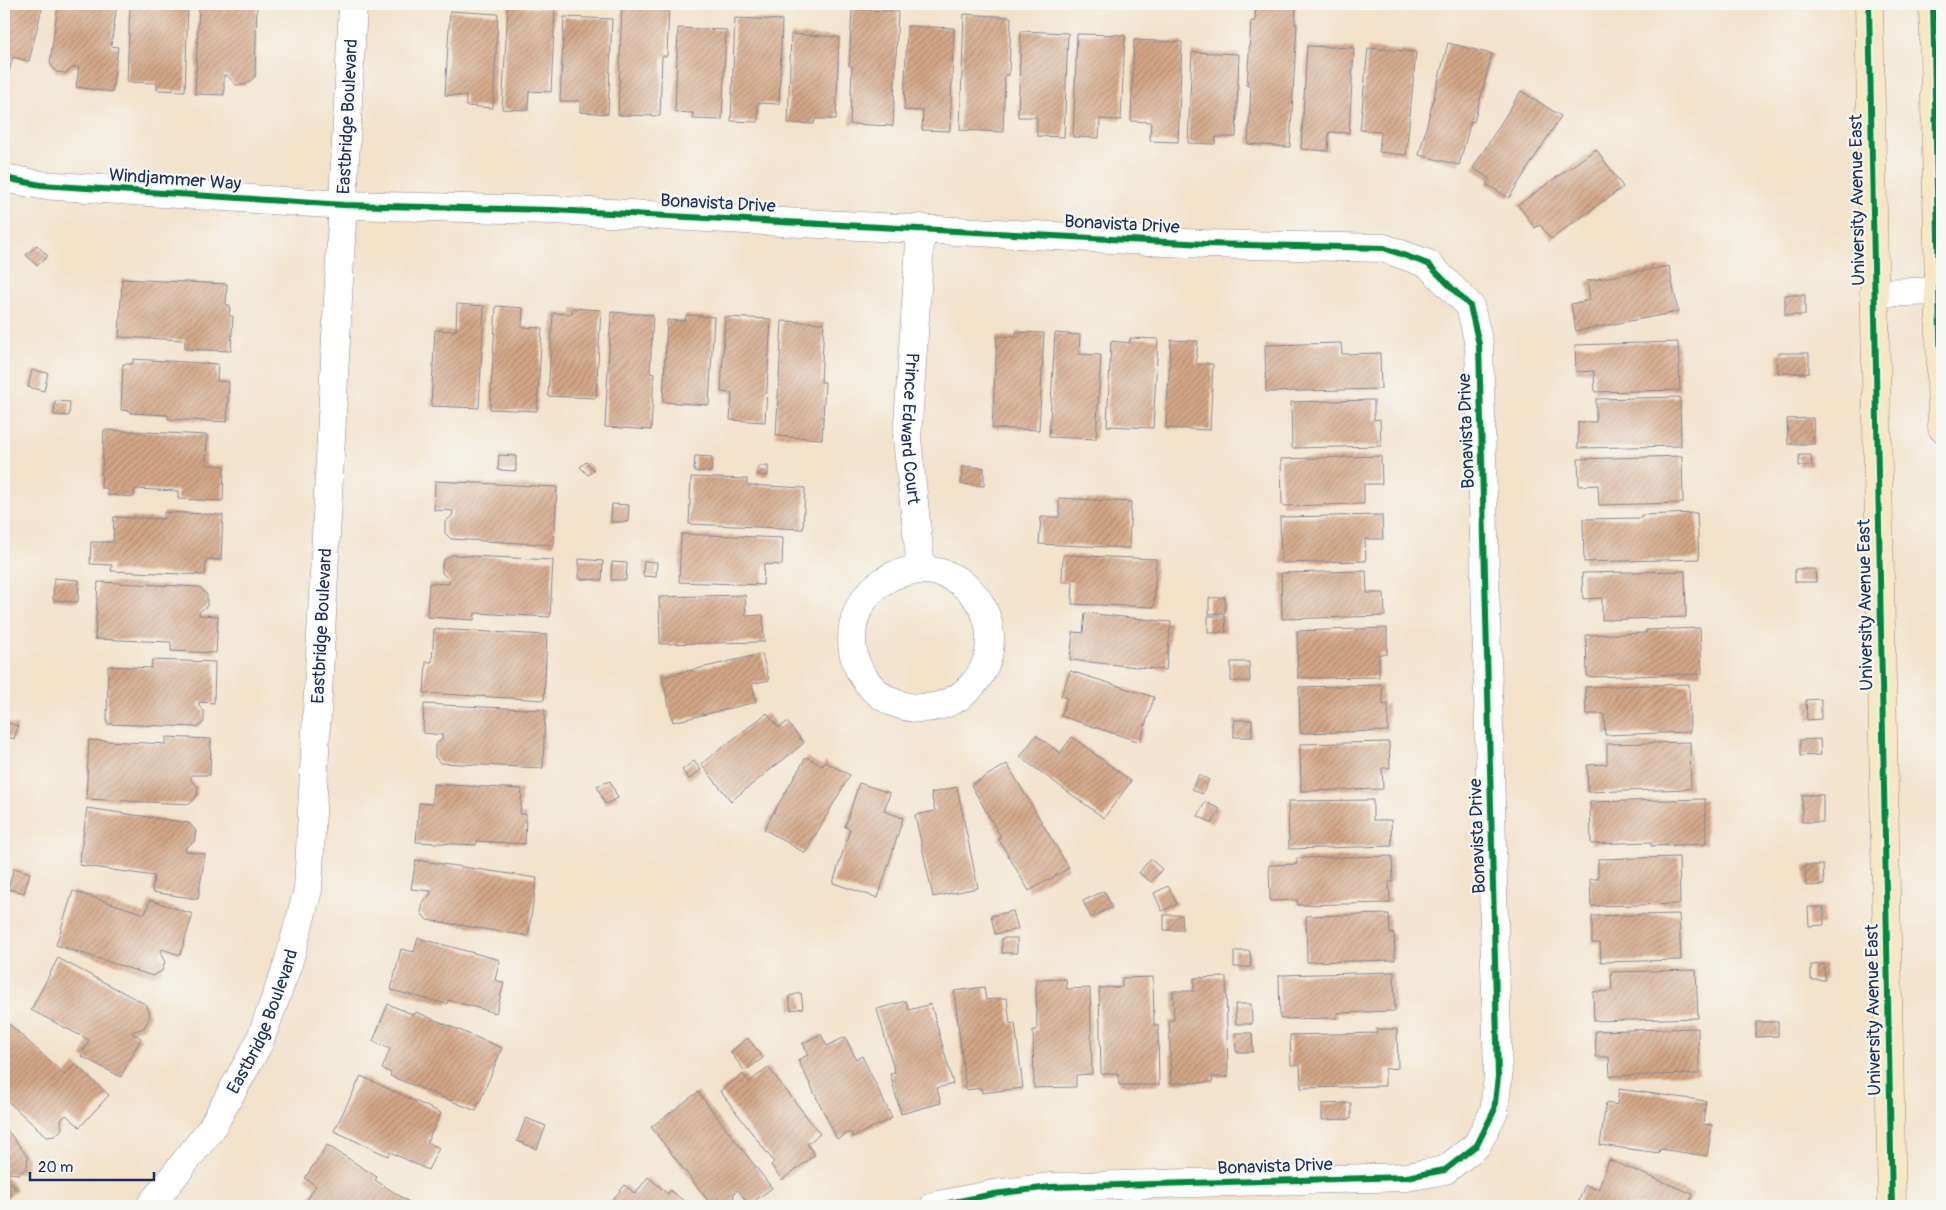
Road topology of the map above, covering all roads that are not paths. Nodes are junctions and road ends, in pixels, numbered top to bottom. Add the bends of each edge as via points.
1 (353, 4) edge
2 (1868, 4) edge
3 (1933, 4) edge
4 (4, 178) edge
5 (344, 205) junction
6 (922, 228) junction
7 (1940, 291) edge
8 (1874, 292) junction
9 (1942, 428) edge
10 (922, 568) junction
11 (150, 1206) edge
12 (934, 1206) edge
13 (1892, 1206) edge

1 - 5 street, Eastbridge Boulevard
2 - 8 main road, University Avenue East
3 - 7 main road
4 - 5 street, Windjammer Way via 41,185
5 - 6 street, Bonavista Drive via 552,210
5 - 11 street, Eastbridge Boulevard via 308,890 288,964 259,1043 211,1129
6 - 10 street, Prince Edward Court via 907,440
6 - 12 street, Bonavista Drive via 1205,244 1384,248 1428,264 1470,306 1479,344 1498,1077 1494,1111 1477,1144 1445,1170 1407,1177 1051,1187
7 - 8 street
7 - 9 main road
8 - 13 main road, University Avenue East
10 - 10 street via 898,573 876,584 857,611 851,635 855,661 866,682 878,694 900,706 920,708 944,705 958,699 976,683 990,653 991,628 983,605 961,581 939,570

